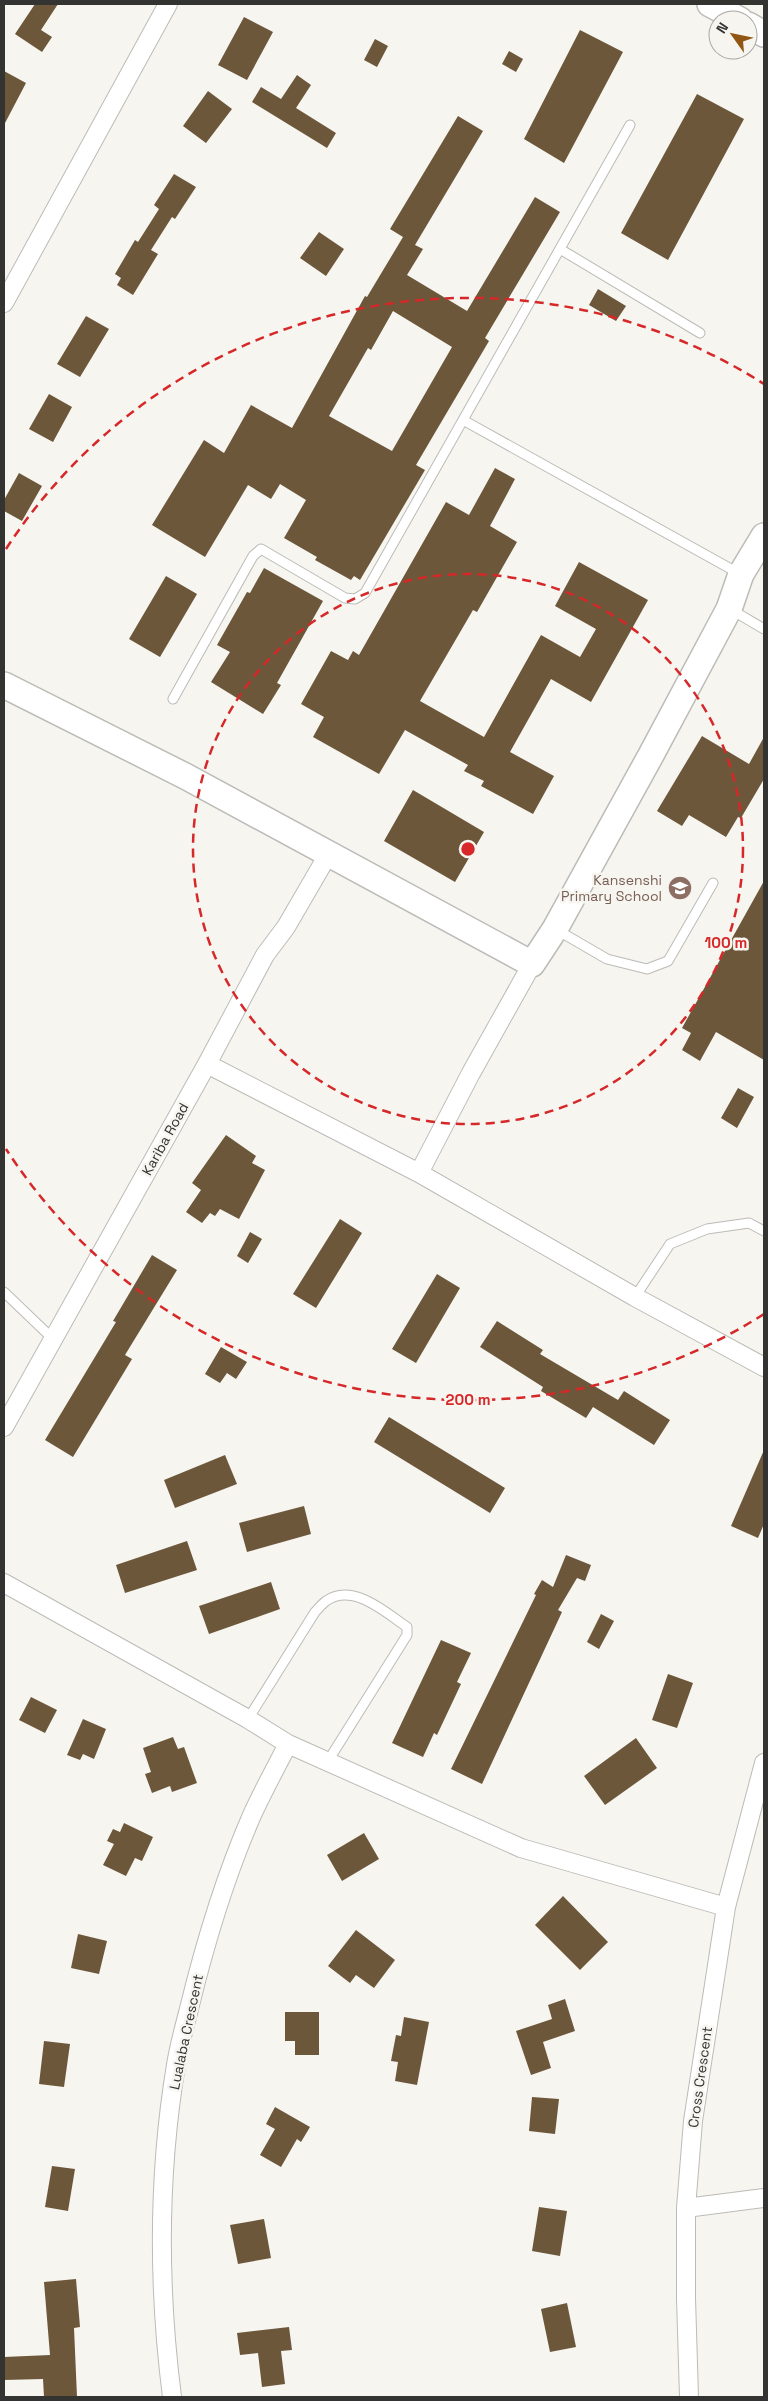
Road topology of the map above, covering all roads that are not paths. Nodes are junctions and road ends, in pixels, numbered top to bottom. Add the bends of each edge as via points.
1 (168, 4) edge
2 (710, 4) edge
3 (721, 10) edge
4 (630, 125) dead end
5 (560, 249) junction
6 (4, 303) edge
7 (700, 333) dead end
8 (463, 420) junction
9 (764, 536) edge
10 (742, 574) junction
11 (729, 609) junction
12 (763, 626) edge
13 (4, 685) edge
14 (173, 700) dead end
15 (329, 853) junction
16 (713, 883) dead end
17 (555, 929) junction
18 (532, 964) junction
19 (207, 1064) junction
20 (419, 1174) junction
21 (764, 1231) edge
22 (4, 1292) edge
23 (634, 1297) junction
24 (53, 1339) junction
25 (764, 1367) edge
26 (4, 1427) edge
27 (4, 1583) edge
28 (248, 1719) junction
29 (288, 1744) junction
30 (328, 1761) junction
31 (764, 1764) edge
32 (726, 1907) junction
33 (764, 2198) edge
34 (686, 2208) junction
35 (172, 2397) edge
36 (689, 2397) edge

1 - 6 street
2 - 3 street
4 - 5 lane
5 - 7 lane
5 - 8 lane
8 - 10 lane
8 - 14 lane via 364,593 355,599 345,598 261,549 253,556
9 - 10 street
10 - 11 street
11 - 12 lane
11 - 17 street
13 - 15 street
15 - 18 street
15 - 19 street, Kariba Road via 266,955
16 - 17 lane via 668,961 646,970 607,959
17 - 18 street
18 - 20 street
19 - 20 street
19 - 24 street, Kariba Road
20 - 23 street
21 - 23 lane via 749,1223 707,1229 670,1244
22 - 24 lane
23 - 25 street
24 - 26 street, Kariba Road
27 - 28 street
28 - 29 street
28 - 30 lane via 315,1612 326,1600 355,1596 371,1602 407,1627 407,1635
29 - 30 street
29 - 35 street, Lualaba Crescent via 252,1814 220,1897 196,1977 176,2064 164,2165 162,2234 164,2312
30 - 32 street via 521,1848
31 - 32 street, Cross Crescent
32 - 34 street, Cross Crescent via 693,2121
33 - 34 street
34 - 36 street, Cross Crescent

